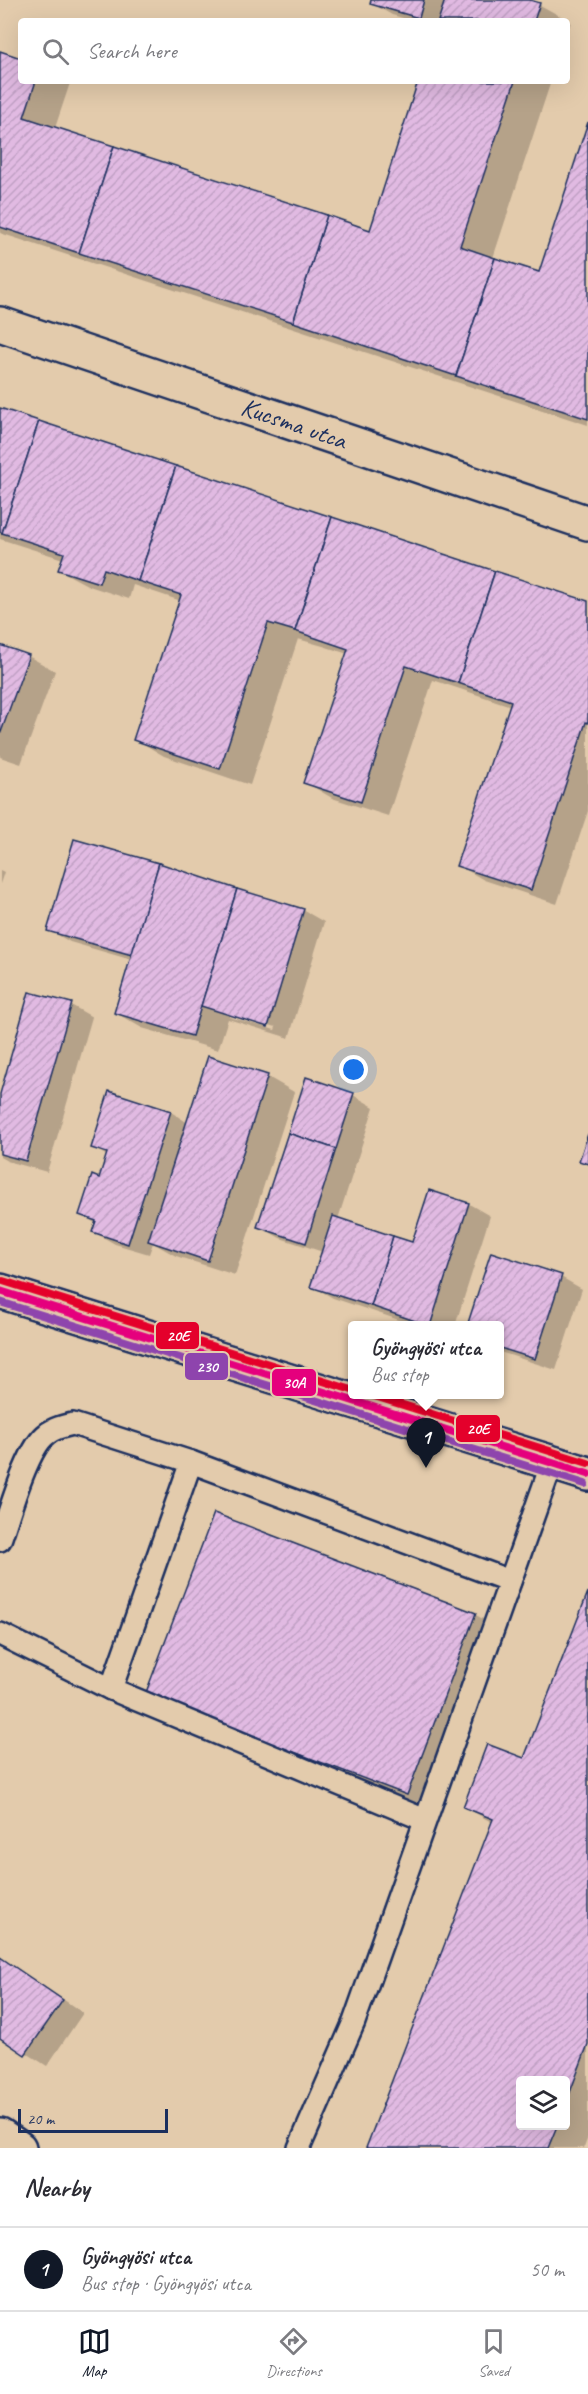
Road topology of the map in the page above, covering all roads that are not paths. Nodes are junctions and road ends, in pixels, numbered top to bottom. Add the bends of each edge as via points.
1 (0, 324) edge
2 (588, 523) edge
3 (0, 1291) edge
4 (191, 1462) junction
5 (552, 1463) junction
6 (588, 1474) edge
7 (0, 1540) edge
8 (510, 1581) junction
9 (0, 1634) edge
10 (111, 1689) junction
11 (425, 1820) junction
12 (0, 2135) edge
13 (19, 2148) edge
14 (299, 2148) edge

1 - 2 street, Kucsma utca
3 - 5 street
4 - 7 lane via 73,1425 59,1428 46,1434 33,1450
4 - 8 lane
4 - 10 lane
5 - 6 street
5 - 8 lane
8 - 11 lane
9 - 10 lane
10 - 11 lane
11 - 14 lane via 354,2022
12 - 13 street

